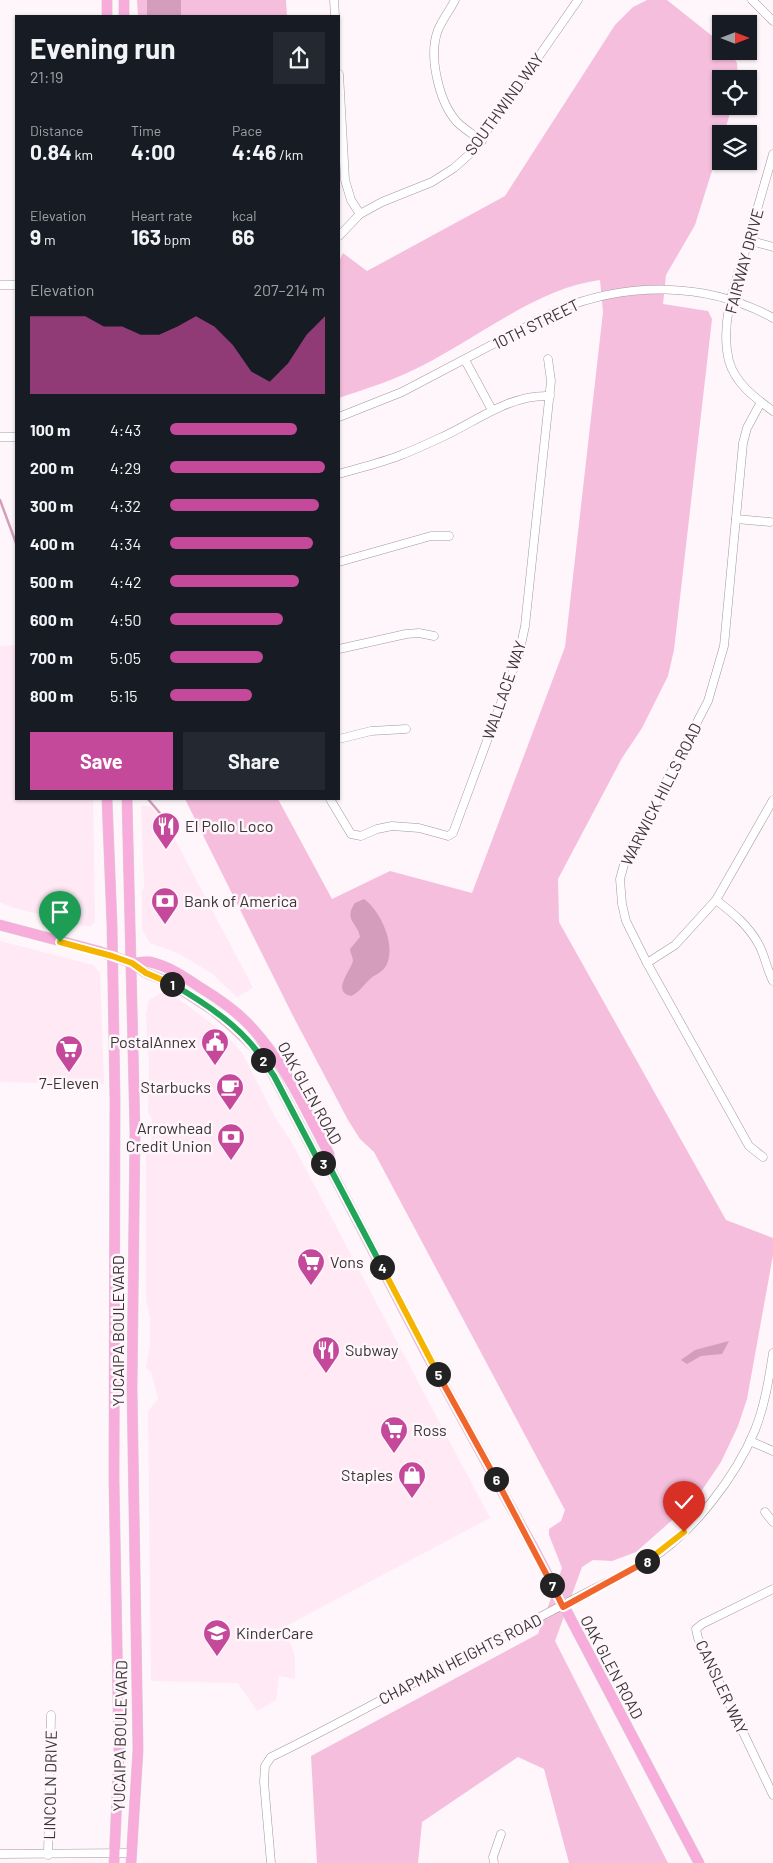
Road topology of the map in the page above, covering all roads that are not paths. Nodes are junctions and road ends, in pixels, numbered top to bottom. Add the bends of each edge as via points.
1 (107, 0) edge
2 (124, 0) edge
3 (334, 0) edge
4 (455, 0) edge
5 (578, 0) edge
6 (752, 0) edge
7 (107, 15) edge
8 (124, 15) edge
9 (335, 15) edge
10 (773, 21) edge
11 (340, 92) edge
12 (482, 140) junction
13 (773, 154) edge
14 (360, 214) junction
15 (340, 235) edge
16 (748, 240) junction
17 (773, 247) edge
18 (0, 285) edge
19 (15, 285) edge
20 (730, 300) junction
21 (773, 318) edge
22 (465, 360) junction
23 (548, 360) dead end
24 (550, 396) junction
25 (761, 402) junction
26 (492, 410) junction
27 (773, 411) edge
28 (340, 416) edge
29 (0, 436) edge
30 (15, 436) edge
31 (340, 474) edge
32 (736, 518) junction
33 (770, 522) dead end
34 (449, 536) dead end
35 (340, 562) edge
36 (434, 636) dead end
37 (340, 649) edge
38 (406, 729) dead end
39 (340, 739) edge
40 (107, 800) edge
41 (127, 800) edge
42 (331, 800) edge
43 (773, 800) edge
44 (716, 900) junction
45 (0, 925) edge
46 (112, 956) junction
47 (132, 963) junction
48 (647, 963) junction
49 (772, 976) edge
50 (762, 1157) dead end
51 (773, 1353) edge
52 (750, 1441) junction
53 (773, 1451) edge
54 (766, 1512) dead end
55 (773, 1522) edge
56 (773, 1590) edge
57 (563, 1607) junction
58 (51, 1714) dead end
59 (773, 1795) edge
60 (500, 1834) dead end
61 (0, 1854) edge
62 (48, 1854) junction
63 (114, 1858) edge
64 (132, 1858) edge
65 (271, 1863) edge
66 (494, 1863) edge
67 (698, 1863) edge

1 - 7 main road
2 - 8 main road
3 - 9 street
4 - 12 street via 438,31 435,53 437,79 444,102 457,121
5 - 12 street, SOUTHWIND WAY
6 - 10 street
11 - 14 street via 345,180 351,200
12 - 14 street, SOUTHWIND WAY via 454,168 432,182
13 - 16 street, FAIRWAY DRIVE
14 - 15 street, SOUTHWIND WAY
16 - 17 street
16 - 20 street, FAIRWAY DRIVE
18 - 19 street
20 - 21 street, 10TH STREET
20 - 22 street, 10TH STREET via 702,292 665,289 612,293 558,310
20 - 25 street, FAIRWAY DRIVE via 729,361 739,382
22 - 26 street
22 - 28 street, 10TH STREET via 402,392
23 - 24 street, WALLACE WAY via 552,381
24 - 26 street via 515,401
24 - 42 street, WALLACE WAY via 526,626 519,654 453,833 448,836 420,828 392,826 360,836 352,834
25 - 27 street, FAIRWAY DRIVE
25 - 32 street, WARWICK HILLS ROAD via 743,442
26 - 31 street via 401,455
29 - 30 street
32 - 33 street
32 - 48 street, WARWICK HILLS ROAD via 724,646 715,683 625,861 620,879 626,921
34 - 35 street via 431,536
36 - 37 street via 406,634
38 - 39 street
40 - 46 main road, YUCAIPA BOULEVARD
41 - 47 main road, YUCAIPA BOULEVARD
43 - 44 street
44 - 48 street via 675,945
44 - 49 street via 749,930 760,946
45 - 46 main road, OAK GLEN ROAD
46 - 47 main road, OAK GLEN ROAD
46 - 63 main road, YUCAIPA BOULEVARD via 114,1480 119,1753
47 - 57 main road, OAK GLEN ROAD via 193,996 258,1051 318,1160 330,1168
47 - 64 main road, YUCAIPA BOULEVARD via 135,1132 132,1388 138,1750
48 - 50 street, WARWICK HILLS ROAD via 750,1146
51 - 52 street, CHAPMAN HEIGHTS ROAD via 763,1404
52 - 53 street
52 - 57 street, CHAPMAN HEIGHTS ROAD via 710,1504 684,1532 650,1559
54 - 55 street
56 - 59 street, CANSLER WAY via 702,1624 696,1630
57 - 65 street, CHAPMAN HEIGHTS ROAD via 271,1757 265,1766 264,1782
57 - 67 main road, OAK GLEN ROAD
58 - 62 street, LINCOLN DRIVE
60 - 66 street
61 - 62 street
62 - 63 street
63 - 64 street

